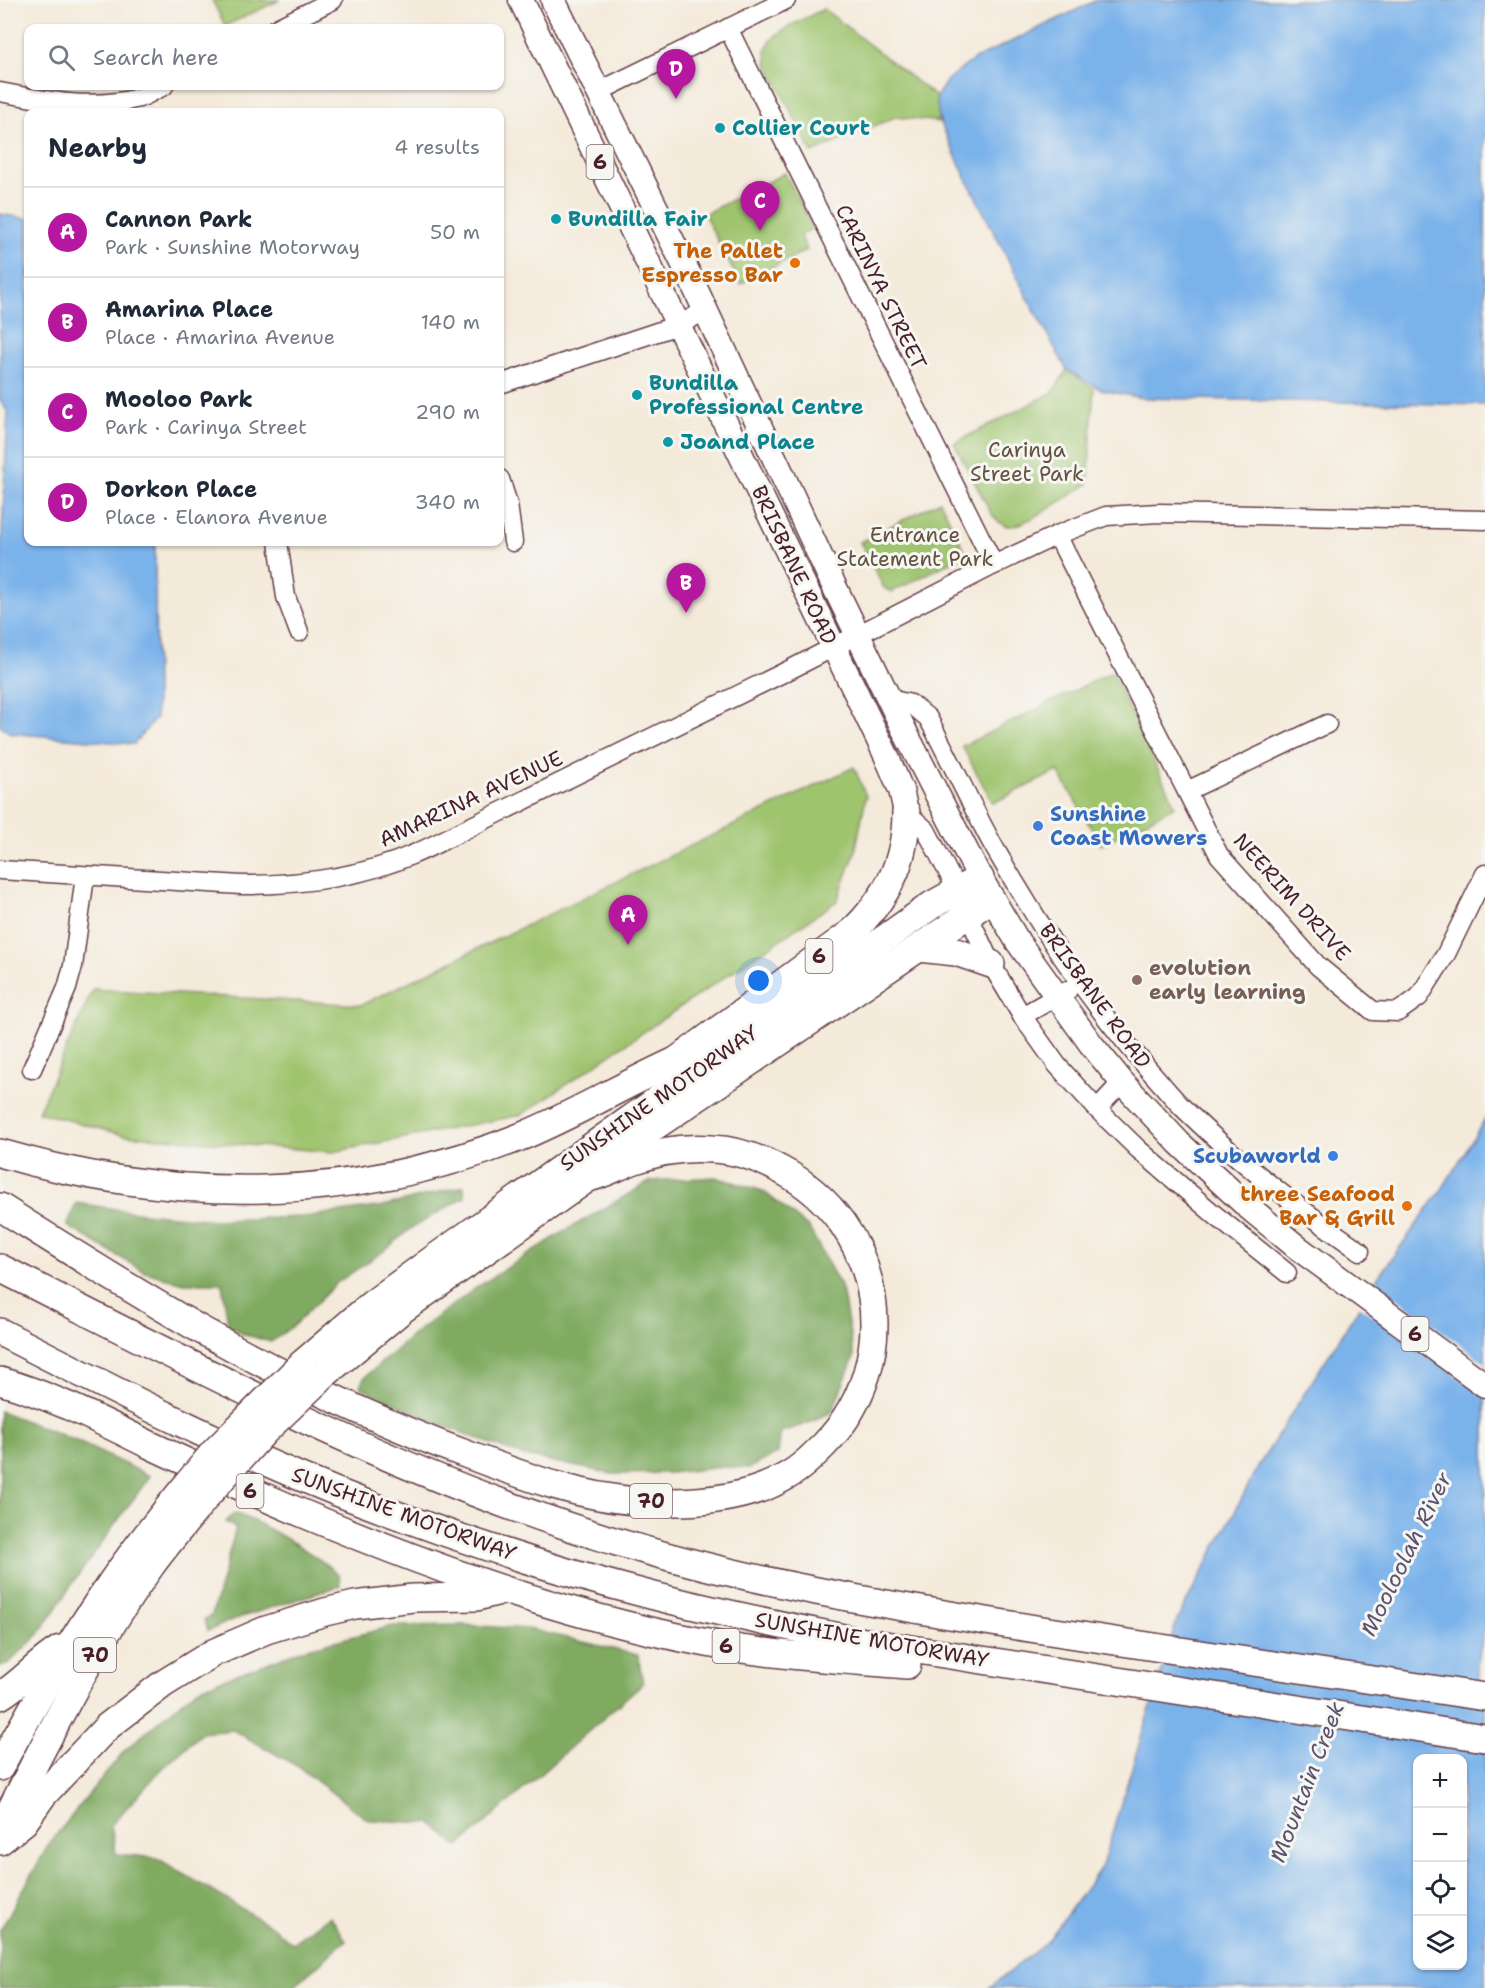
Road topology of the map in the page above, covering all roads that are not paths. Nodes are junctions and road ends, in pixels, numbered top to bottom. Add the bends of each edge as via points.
1 (333, 0) edge
2 (521, 0) edge
3 (553, 0) edge
4 (786, 0) edge
5 (285, 24) edge
6 (728, 28) junction
7 (156, 90) edge
8 (0, 92) edge
9 (598, 92) junction
10 (705, 311) junction
11 (678, 325) junction
12 (504, 383) edge
13 (504, 492) edge
14 (1485, 520) edge
15 (1057, 536) junction
16 (513, 542) dead end
17 (279, 546) edge
18 (994, 565) junction
19 (298, 632) dead end
20 (858, 634) junction
21 (833, 647) junction
22 (889, 699) junction
23 (1327, 724) dead end
24 (1187, 791) junction
25 (906, 812) junction
26 (0, 870) edge
27 (1485, 874) edge
28 (85, 876) junction
29 (974, 896) junction
30 (919, 948) junction
31 (991, 964) junction
32 (1079, 982) junction
33 (1056, 997) junction
34 (1023, 1016) junction
35 (676, 1061) junction
36 (32, 1069) dead end
37 (1122, 1082) junction
38 (1097, 1109) junction
39 (0, 1153) edge
40 (588, 1178) junction
41 (0, 1207) edge
42 (1360, 1251) dead end
43 (0, 1268) edge
44 (1287, 1273) dead end
45 (405, 1279) junction
46 (0, 1332) edge
47 (313, 1369) junction
48 (0, 1381) edge
49 (1485, 1385) edge
50 (199, 1487) junction
51 (505, 1590) junction
52 (73, 1641) junction
53 (952, 1656) junction
54 (0, 1696) edge
55 (1485, 1697) edge
56 (1485, 1738) edge
57 (0, 1767) edge
58 (0, 1831) edge
59 (0, 1841) edge

1 - 5 street
2 - 11 main road, BRISBANE ROAD / 6
3 - 9 main road, BRISBANE ROAD / 6
4 - 6 street
6 - 9 street
6 - 18 street, CARINYA STREET
7 - 8 street via 140,98 86,104
9 - 10 main road, BRISBANE ROAD / 6
10 - 11 street
10 - 20 main road, BRISBANE ROAD / 6
11 - 12 street
11 - 21 main road, BRISBANE ROAD / 6
13 - 16 street
14 - 15 street via 1159,513 1106,516
15 - 18 street
15 - 24 street, NEERIM DRIVE
17 - 19 street via 286,597
18 - 20 street
20 - 21 street, AMARINA AVENUE
20 - 22 main road, BRISBANE ROAD / 6
21 - 25 main road, BRISBANE ROAD / 6 via 897,780
21 - 28 street, AMARINA AVENUE via 464,830 381,865 304,883 276,885
22 - 29 main road, BRISBANE ROAD / 6
22 - 32 street, BRISBANE ROAD via 911,704 928,718 993,846
23 - 24 street
24 - 27 street, NEERIM DRIVE via 1219,855 1318,966 1373,1011 1398,1012 1419,998 1446,954
25 - 29 street, BRISBANE ROAD via 926,830
25 - 35 highway, 6 via 900,861 885,893 863,921
26 - 28 street, AMARINA AVENUE
28 - 36 street via 67,988
29 - 30 highway, SUNSHINE MOTORWAY
29 - 31 street, BRISBANE ROAD
29 - 33 main road, BRISBANE ROAD / 6
29 - 45 highway, SUNSHINE MOTORWAY via 932,905
30 - 31 highway via 956,952
30 - 40 highway, SUNSHINE MOTORWAY via 615,1153
31 - 34 street, BRISBANE ROAD
32 - 33 street
32 - 42 street, BRISBANE ROAD via 1126,1044 1183,1107 1259,1174
33 - 34 street
33 - 37 main road, BRISBANE ROAD / 6
34 - 38 street, BRISBANE ROAD via 1057,1065
35 - 39 highway via 525,1135 446,1162 342,1184 206,1190 150,1185 42,1166
35 - 45 highway, 6 via 427,1251
37 - 38 street, BRISBANE ROAD
37 - 49 main road, BRISBANE ROAD / 6 via 1171,1135 1298,1248
38 - 44 street, BRISBANE ROAD via 1174,1181
40 - 41 highway, 70 via 664,1152 711,1148 763,1160 822,1200 839,1219 854,1240 872,1292 874,1340 860,1394 834,1435 809,1460 785,1477 757,1489 723,1498 676,1502 604,1497 531,1478 439,1444 267,1365 183,1319
40 - 47 highway, SUNSHINE MOTORWAY / 70
43 - 55 highway, SUNSHINE MOTORWAY via 329,1432 423,1473 572,1528 750,1578 849,1598
45 - 47 highway, SUNSHINE MOTORWAY / 6 via 372,1304
46 - 53 highway, SUNSHINE MOTORWAY via 267,1461 363,1503 462,1538 640,1593 830,1635
47 - 50 highway, SUNSHINE MOTORWAY / 6, bridge via 214,1452
48 - 51 highway, 6 via 49,1397 237,1486 356,1536
50 - 52 highway, SUNSHINE MOTORWAY / 6 via 137,1547
50 - 58 highway, SUNSHINE MOTORWAY / 70 via 78,1682
51 - 53 highway, 6 via 617,1622 736,1648 915,1666
51 - 59 highway via 477,1597 413,1598 355,1605 266,1630 213,1653 163,1684 107,1727 43,1795 24,1822
52 - 54 highway, 6
52 - 57 highway, SUNSHINE MOTORWAY
53 - 56 highway, SUNSHINE MOTORWAY / 6

